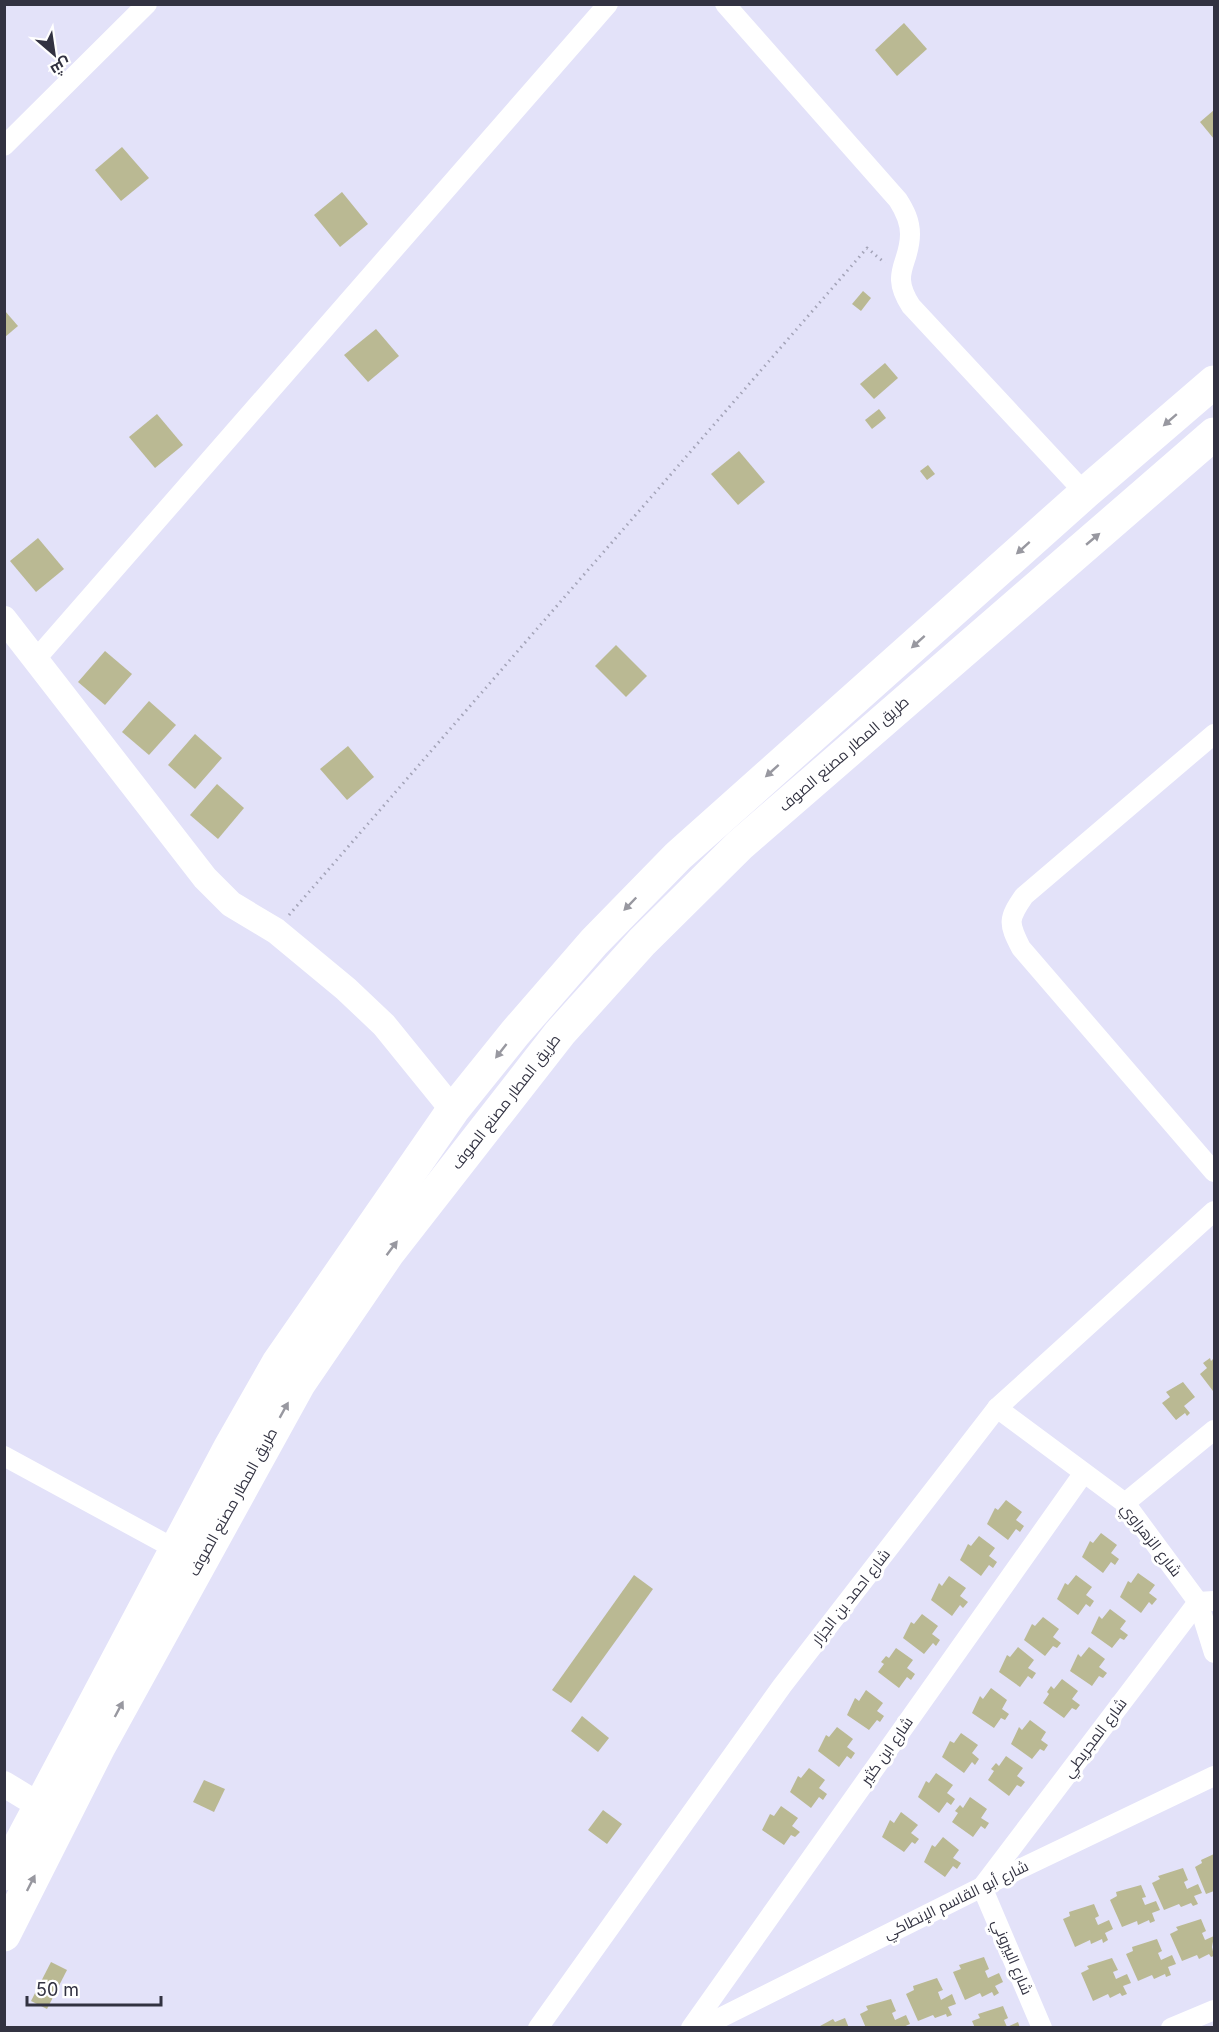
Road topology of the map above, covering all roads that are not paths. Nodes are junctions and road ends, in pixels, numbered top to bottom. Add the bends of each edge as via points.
1 (147, 4) edge
2 (608, 4) edge
3 (725, 4) edge
4 (4, 146) edge
5 (1215, 382) edge
6 (1215, 434) edge
7 (1085, 493) junction
8 (4, 619) edge
9 (36, 659) junction
10 (1215, 734) edge
11 (453, 1110) junction
12 (1215, 1172) edge
13 (1215, 1211) edge
14 (997, 1408) junction
15 (1215, 1430) edge
16 (4, 1456) edge
17 (1083, 1474) junction
18 (1125, 1503) junction
19 (175, 1549) junction
20 (1206, 1601) edge
21 (1215, 1653) edge
22 (88, 1742) junction
23 (1215, 1776) edge
24 (4, 1784) edge
25 (40, 1806) junction
26 (4, 1874) edge
27 (982, 1887) junction
28 (4, 1935) edge
29 (1215, 2010) edge
30 (1176, 2027) edge
31 (538, 2028) edge
32 (691, 2028) edge
33 (700, 2028) edge
34 (1042, 2028) edge

1 - 4 street
2 - 9 street
3 - 7 street via 898,200 907,215 910,235 900,275 903,294 911,306
5 -> 7 highway, طريق المطار مصنع الصوف
22 -> 6 highway, طريق المطار مصنع الصوف via 299,1384 389,1252 560,1033 642,942 740,845
7 -> 11 highway, طريق المطار مصنع الصوف via 678,856 554,986
8 - 9 street
9 - 11 street via 205,878 231,904 276,931 346,989 384,1025
10 - 12 street via 1024,896 1010,921 1020,948
11 - 19 highway, طريق المطار مصنع الصوف via 278,1363
13 - 14 street, شارع احمد بن الجزار
14 - 17 street, شارع الزهراوي
14 - 31 street, شارع احمد بن الجزار via 782,1686
15 - 18 street
16 - 19 street
17 - 18 street, شارع الزهراوي
17 - 32 street, شارع ابن كثير
18 - 20 street, شارع الزهراوي
19 - 22 highway, طريق المطار مصنع الصوف
20 - 21 street, شارع الزهراوي
20 - 27 street, شارع المجريطي
22 - 25 highway, طريق المطار مصنع الصوف
28 -> 22 highway, طريق المطار مصنع الصوف
23 - 27 street, شارع أبو القاسم الإنطاكي
24 - 25 street
25 - 26 highway, طريق المطار مصنع الصوف
27 - 33 street, شارع أبو القاسم الإنطاكي
27 - 34 street, شارع البيروني
29 - 30 street

